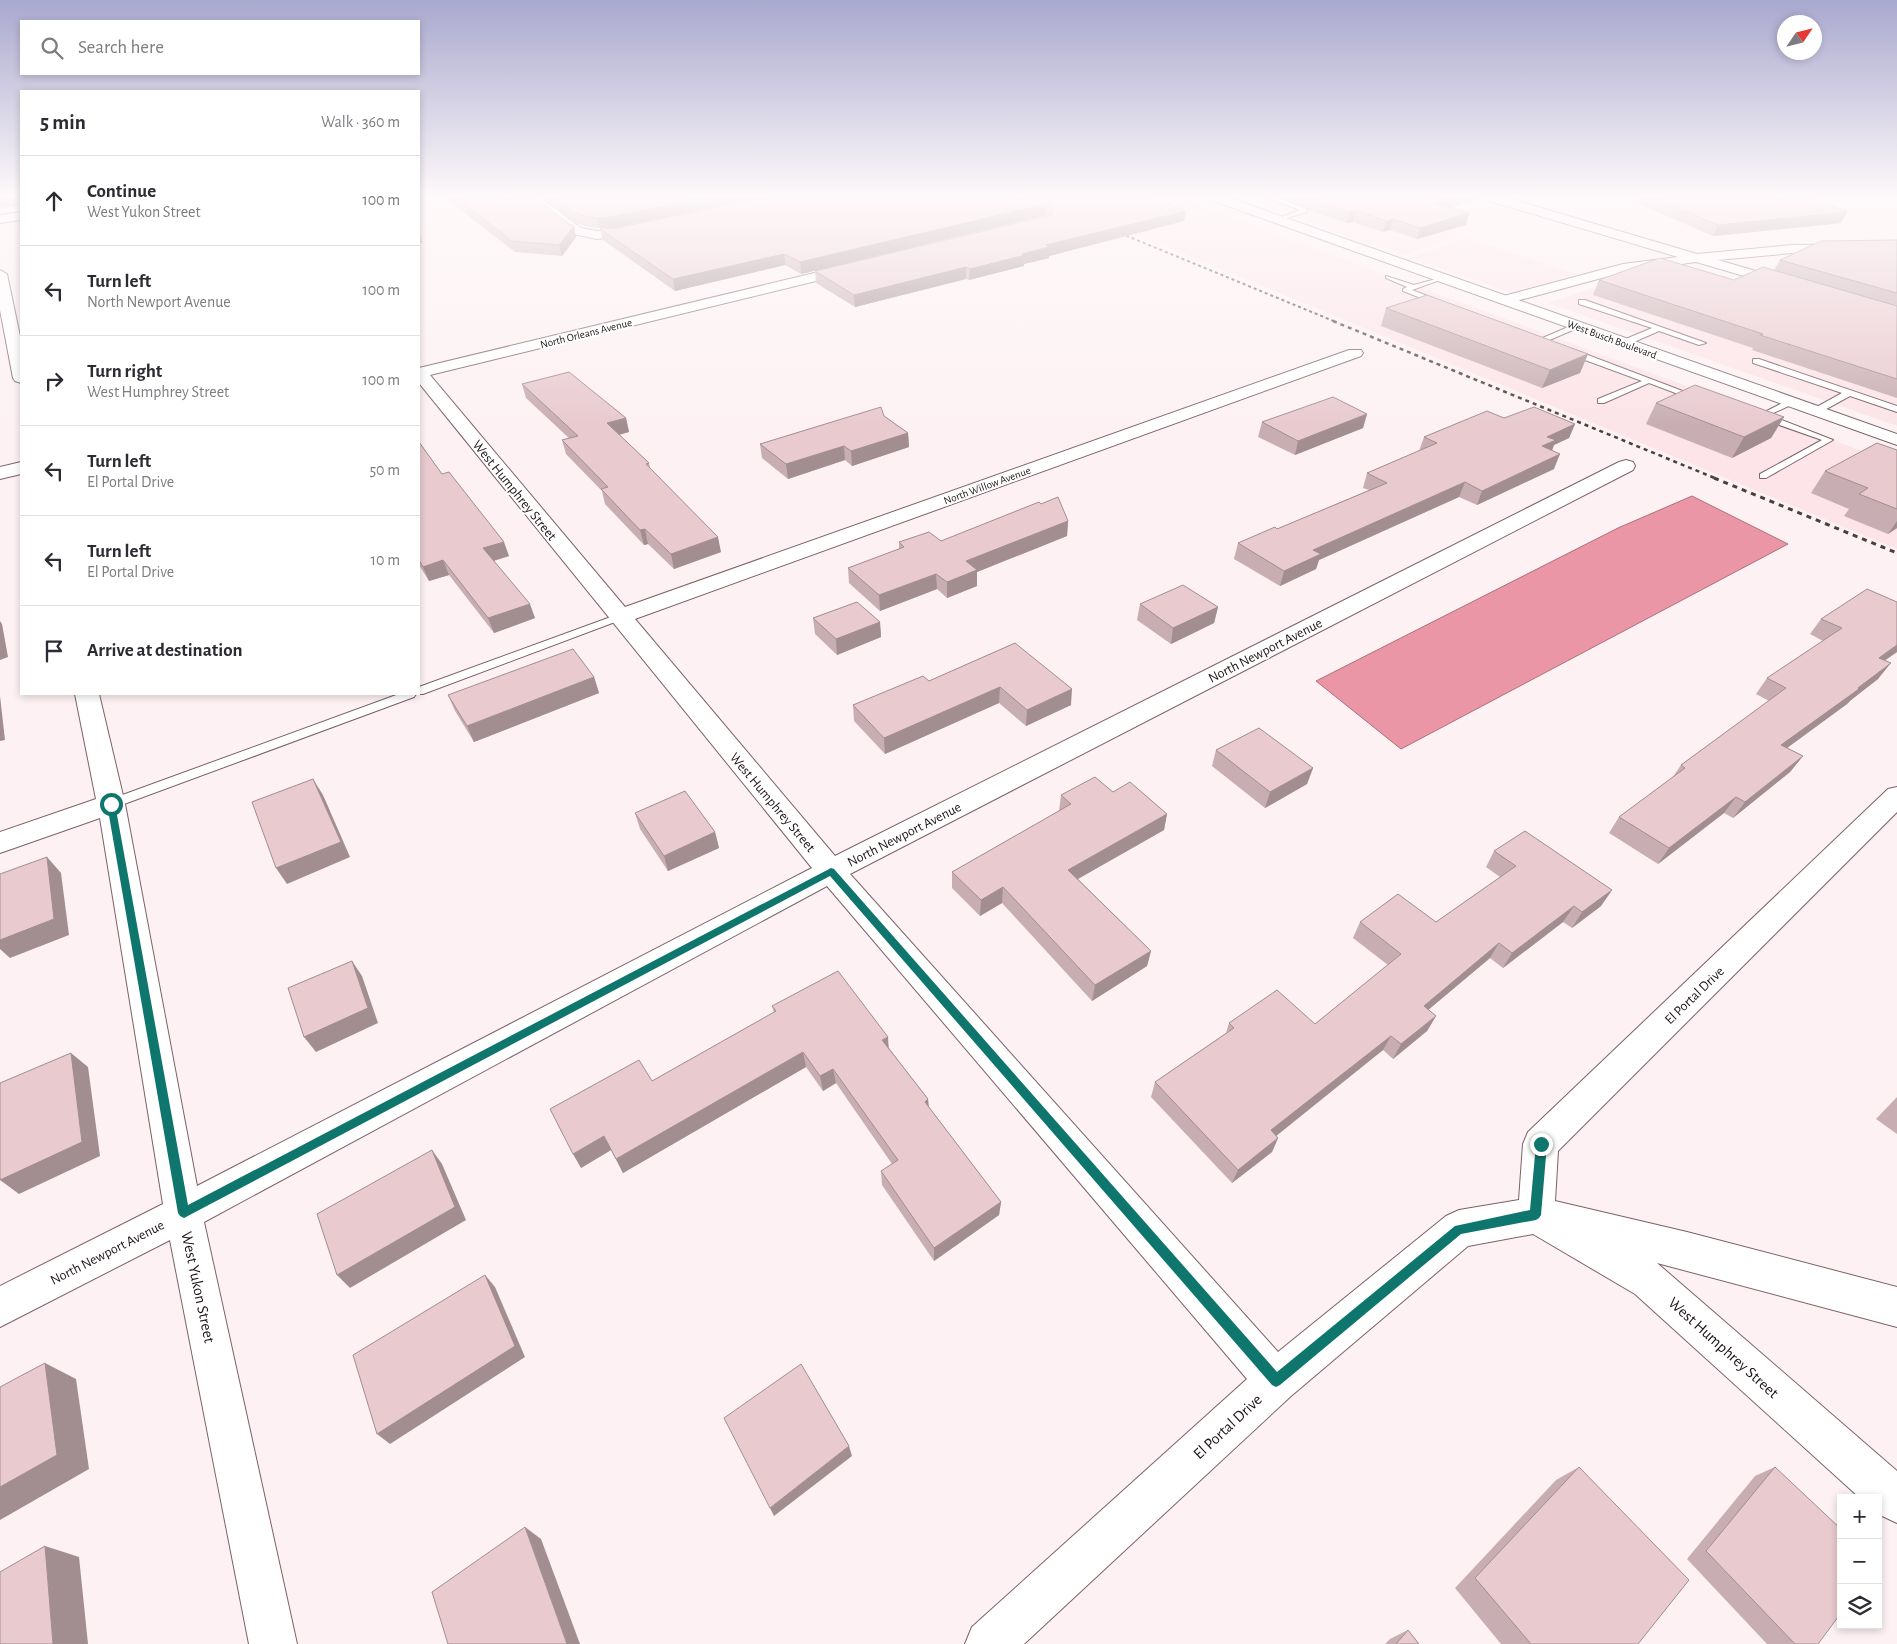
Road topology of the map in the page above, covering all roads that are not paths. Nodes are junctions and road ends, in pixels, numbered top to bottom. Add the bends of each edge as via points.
1 (0, 274) edge
2 (831, 274) edge
3 (1429, 274) edge
4 (1603, 274) edge
5 (1750, 274) edge
6 (1388, 277) dead end
7 (1441, 278) junction
8 (1414, 287) junction
9 (1802, 289) edge
10 (1505, 300) junction
11 (1582, 302) dead end
12 (1446, 305) edge
13 (1578, 326) junction
14 (1659, 328) junction
15 (1624, 343) junction
16 (1702, 343) dead end
17 (1551, 344) edge
18 (1560, 347) edge
19 (1355, 353) dead end
20 (1756, 361) dead end
21 (20, 373) edge
22 (420, 373) edge
23 (420, 374) edge
24 (1650, 380) junction
25 (1849, 393) junction
26 (1702, 400) edge
27 (1601, 402) dead end
28 (1790, 402) junction
29 (1897, 409) edge
30 (1816, 411) junction
31 (1746, 416) edge
32 (1762, 416) junction
33 (1897, 440) edge
34 (1626, 466) dead end
35 (20, 468) edge
36 (0, 473) edge
37 (1763, 476) dead end
38 (619, 617) junction
39 (420, 691) edge
40 (87, 695) edge
41 (407, 695) edge
42 (1897, 796) edge
43 (111, 804) junction
44 (0, 843) edge
45 (831, 871) junction
46 (184, 1213) junction
47 (1536, 1215) junction
48 (0, 1307) edge
49 (1897, 1307) edge
50 (1276, 1381) junction
51 (1897, 1501) edge
52 (273, 1644) edge
53 (989, 1644) edge

1 - 21 street
2 - 22 street, North Orleans Avenue
3 - 7 street, West Busch Boulevard
4 - 10 street
5 - 9 street
6 - 8 lane
7 - 8 lane
7 - 10 street, West Busch Boulevard
8 - 12 lane via 1405,290
10 - 13 street, West Busch Boulevard
11 - 14 lane
13 - 15 street, West Busch Boulevard
13 - 17 lane via 1538,339
14 - 15 lane
14 - 16 lane
15 - 28 street, West Busch Boulevard
18 - 24 lane
19 - 38 street, North Willow Avenue
20 - 25 lane
23 - 38 street, West Humphrey Street
24 - 26 lane
24 - 27 lane
25 - 29 lane
25 - 30 lane
28 - 30 street, West Busch Boulevard
28 - 32 lane
30 - 33 street, West Busch Boulevard
31 - 32 lane via 1755,419
32 - 37 lane via 1829,440
34 - 45 street, North Newport Avenue
35 - 36 street
38 - 39 lane
38 - 45 street, West Humphrey Street
40 - 43 street, West Yukon Street
41 - 43 lane
42 - 47 street, El Portal Drive via 1541,1144
43 - 44 street
43 - 46 street, West Yukon Street
45 - 46 street, North Newport Avenue
45 - 50 street, West Humphrey Street
46 - 48 street, North Newport Avenue
46 - 52 street, West Yukon Street
47 - 49 street, El Portal Drive via 1688,1251
47 - 50 street, El Portal Drive via 1459,1230
47 - 51 street, West Humphrey Street via 1649,1280
50 - 53 street, El Portal Drive

